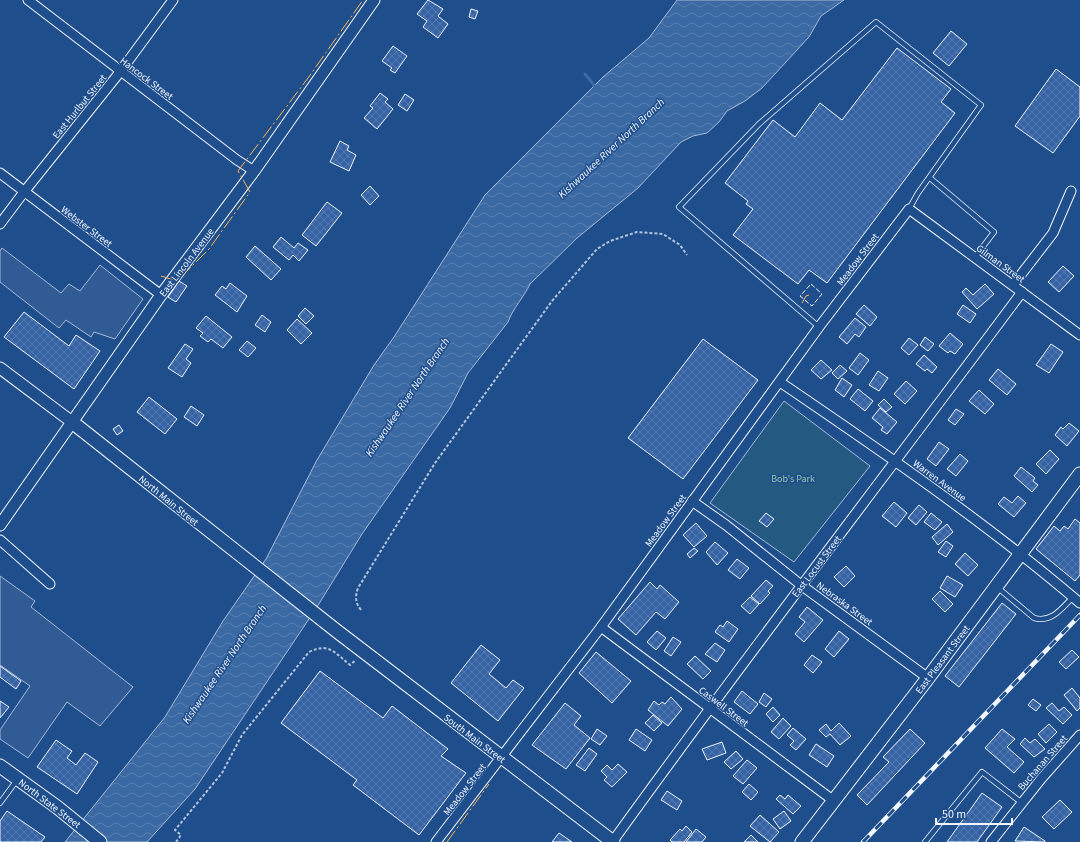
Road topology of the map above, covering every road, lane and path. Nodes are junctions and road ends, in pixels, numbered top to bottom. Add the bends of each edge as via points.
1 (28, 0) edge
2 (173, 0) edge
3 (374, 0) edge
4 (120, 72) junction
5 (254, 171) junction
6 (0, 173) edge
7 (930, 178) junction
8 (1071, 191) dead end
9 (24, 192) junction
10 (909, 209) junction
11 (0, 224) edge
12 (687, 255) dead end
13 (975, 257) junction
14 (1013, 285) junction
15 (1022, 292) junction
16 (162, 295) junction
17 (819, 327) junction
18 (1080, 335) edge
19 (0, 368) edge
20 (780, 382) junction
21 (72, 422) junction
22 (896, 461) junction
23 (1080, 474) edge
24 (692, 501) junction
25 (0, 525) edge
26 (0, 540) edge
27 (1020, 552) junction
28 (50, 584) dead end
29 (801, 585) junction
30 (996, 586) junction
31 (1076, 600) edge
32 (361, 610) dead end
33 (601, 627) junction
34 (338, 632) joint
35 (364, 652) junction
36 (928, 678) junction
37 (708, 708) junction
38 (1080, 735) edge
39 (502, 758) junction
40 (0, 766) edge
41 (18, 779) junction
42 (834, 801) junction
43 (0, 803) edge
44 (1022, 803) junction
45 (100, 842) edge
46 (176, 842) edge
47 (436, 842) edge
48 (613, 842) edge
49 (802, 842) edge
50 (925, 842) edge
51 (991, 842) edge

1 - 4 street, Hancock Street
2 - 4 street, East Hurlbut Street
3 - 5 street, East Lincoln Avenue
4 - 5 street, Hancock Street
4 - 9 street, East Hurlbut Street
5 - 16 street, East Lincoln Avenue
6 - 9 street, Webster Street
7 - 10 lane
7 - 13 lane via 994,232
7 - 17 lane via 982,105 876,22 759,124 679,207
8 - 14 street via 1053,233
9 - 11 street, East Hurlbut Street
9 - 16 street, Webster Street
10 - 13 street, Gilman Street
10 - 17 street, Meadow Street
12 - 32 path via 680,245 663,234 637,232 610,241 597,249 552,301 435,463 358,588 356,604
13 - 14 street, Gilman Street
14 - 15 street, Gilman Street
15 - 18 street, Gilman Street
15 - 22 street, East Locust Street
16 - 21 street, East Lincoln Avenue
17 - 20 street, Meadow Street
19 - 21 street, North Main Street
20 - 22 street, Warren Avenue
20 - 24 street, Meadow Street
21 - 25 street, East Lincoln Avenue
21 - 34 main road, North Main Street
22 - 27 street, Warren Avenue
22 - 29 street, East Locust Street
23 - 27 main road, East Pleasant Street
24 - 29 street, Nebraska Street
24 - 33 street, Meadow Street
26 - 28 street
27 - 30 main road, East Pleasant Street
27 - 31 street, Warren Avenue
29 - 36 street, Nebraska Street
29 - 37 street, East Locust Street
30 - 31 lane via 1034,618 1041,620 1054,617
30 - 36 main road, East Pleasant Street
33 - 37 street, Caswell Street
33 - 39 street, Meadow Street
34 - 35 main road, South Main Street
35 - 39 main road, South Main Street
35 - 46 path via 350,665 329,648 318,647 309,652 242,735 222,772 175,830 182,835
36 - 42 main road, East Pleasant Street
37 - 42 street, Caswell Street
37 - 48 street, East Locust Street
38 - 44 street, Buchanan Street
39 - 47 street, Meadow Street
39 - 48 main road, South Main Street
40 - 41 main road, North State Street
41 - 43 lane
41 - 45 main road, North State Street
42 - 49 main road, East Pleasant Street
44 - 50 lane via 982,772
44 - 51 street, Buchanan Street

